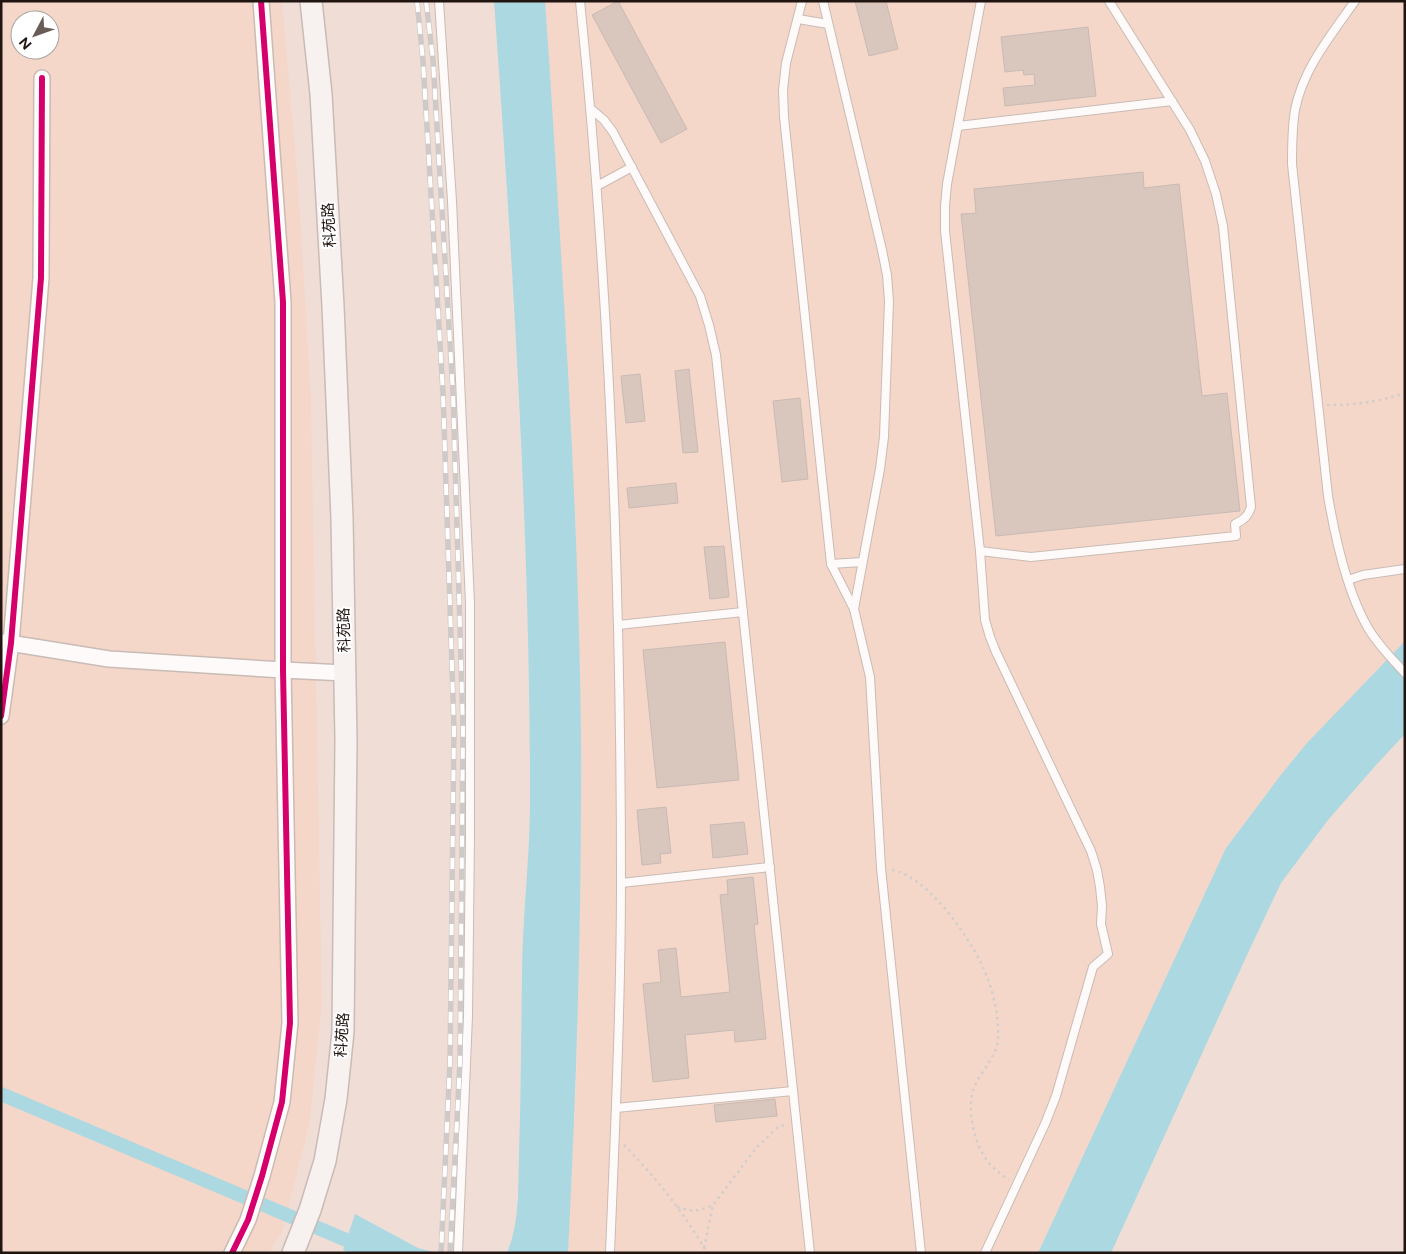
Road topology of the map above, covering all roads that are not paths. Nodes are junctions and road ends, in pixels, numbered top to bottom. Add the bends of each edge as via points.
1 (261, 1) edge
2 (311, 1) edge
3 (324, 1) edge
4 (439, 1) edge
5 (580, 1) edge
6 (802, 1) edge
7 (823, 1) edge
8 (982, 1) edge
9 (1109, 1) edge
10 (1354, 1) edge
11 (798, 19) junction
12 (828, 24) junction
13 (42, 78) dead end
14 (1172, 101) junction
15 (591, 109) junction
16 (958, 126) junction
17 (632, 167) junction
18 (598, 186) junction
19 (980, 551) junction
20 (862, 562) junction
21 (831, 564) junction
22 (1405, 569) edge
23 (1348, 580) junction
24 (854, 608) junction
25 (743, 612) junction
26 (618, 625) junction
27 (6, 642) edge
28 (283, 670) junction
29 (352, 672) junction
30 (1405, 673) edge
31 (1, 716) edge
32 (770, 867) junction
33 (621, 883) junction
34 (793, 1090) junction
35 (616, 1108) junction
36 (301, 1250) edge
37 (458, 1252) edge
38 (232, 1253) edge
39 (610, 1253) edge
40 (810, 1253) edge
41 (921, 1253) edge
42 (985, 1253) edge

1 - 28 street via 283,302
2 - 29 street, 科苑路 via 321,94 334,306
3 - 29 street, 科苑路 via 334,93 355,518
4 - 37 lane via 470,603 468,1016
5 - 15 lane
6 - 11 lane
7 - 12 lane
8 - 16 lane
9 - 14 lane
10 - 23 lane via 1312,64 1295,109 1292,135 1292,164 1329,504
11 - 12 lane
11 - 21 lane via 786,63 784,117
12 - 20 lane via 882,250 889,301 884,437
13 - 27 street via 41,278
14 - 16 lane
14 - 19 lane via 1205,161 1223,226 1251,507 1243,520 1235,524 1236,536 1032,557
15 - 17 lane via 613,132
15 - 18 lane
16 - 19 lane via 947,184 945,231
17 - 18 lane
17 - 25 lane via 700,296 709,325 716,355
18 - 26 lane
19 - 42 lane via 990,637 1091,851 1100,887 1101,924 1108,954 1093,967 1056,1096
20 - 21 lane
20 - 24 lane
21 - 24 lane
22 - 23 lane
23 - 30 lane via 1368,629
24 - 41 lane via 870,677 881,868
25 - 26 lane
25 - 32 lane
26 - 33 lane
27 - 28 street via 109,659
27 - 31 street
28 - 29 street
28 - 38 street via 290,1023 282,1102 248,1220
29 - 36 street, 科苑路 via 359,750 356,1033 338,1155
32 - 33 lane
32 - 34 lane
33 - 35 lane
34 - 35 lane
34 - 40 lane
35 - 39 lane

